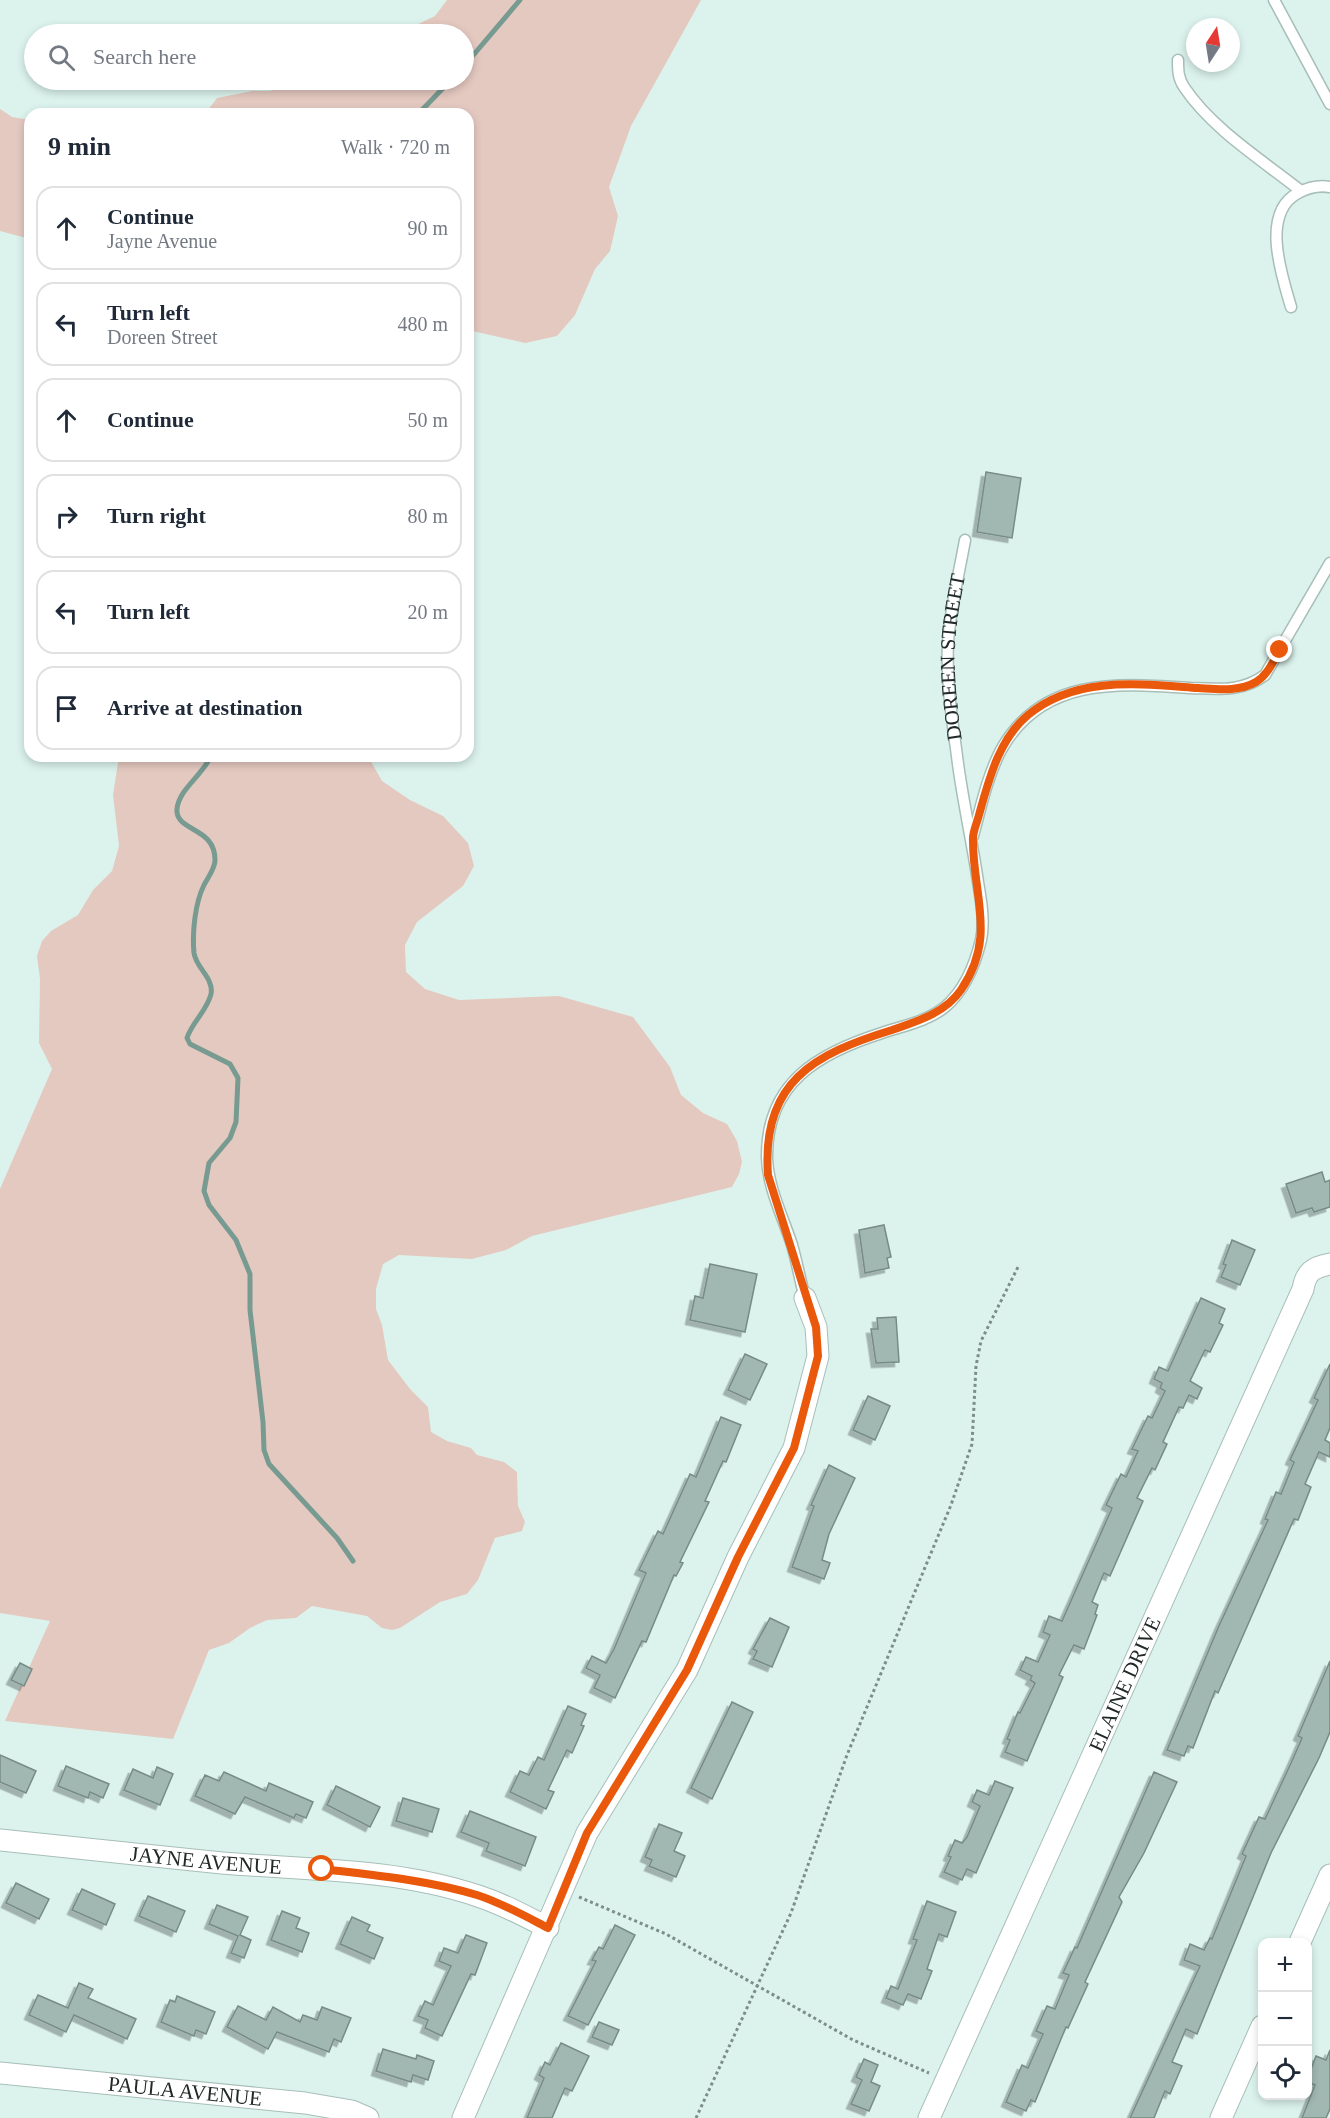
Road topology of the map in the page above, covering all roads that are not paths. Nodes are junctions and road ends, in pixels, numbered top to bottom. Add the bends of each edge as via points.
1 (1274, 0) edge
2 (1178, 60) dead end
3 (1330, 104) edge
4 (1330, 187) edge
5 (1301, 191) junction
6 (1291, 307) dead end
7 (965, 540) dead end
8 (1330, 563) edge
9 (972, 840) junction
10 (1330, 1264) edge
11 (805, 1298) joint
12 (0, 1840) edge
13 (1330, 1875) edge
14 (548, 1928) junction
15 (1302, 1938) edge
16 (1258, 2037) edge
17 (0, 2073) edge
18 (368, 2118) edge
19 (463, 2118) edge
20 (928, 2118) edge
21 (1221, 2118) edge

1 - 3 lane
2 - 5 lane via 1183,86 1221,128
4 - 5 lane via 1315,186
5 - 6 lane via 1286,204 1278,220 1279,263
7 - 9 lane, DOREEN STREET via 948,642 948,683
8 - 9 lane via 1265,675 1255,682 1224,690 1140,683 1082,688 1029,714 1000,752
9 - 11 lane, DOREEN STREET via 982,904 981,938 960,991 944,1008 922,1020 846,1045 807,1066 781,1101 772,1122 768,1175 793,1247
10 - 20 street, ELAINE DRIVE via 1306,1274 1303,1289
11 - 14 street, DOREEN STREET via 816,1327 818,1356 794,1448 738,1557 687,1670 587,1833
12 - 14 street, JAYNE AVENUE via 410,1880 476,1895
13 - 15 street
14 - 19 street, DOREEN STREET
16 - 21 street
17 - 18 street, PAULA AVENUE via 305,2103 352,2111

